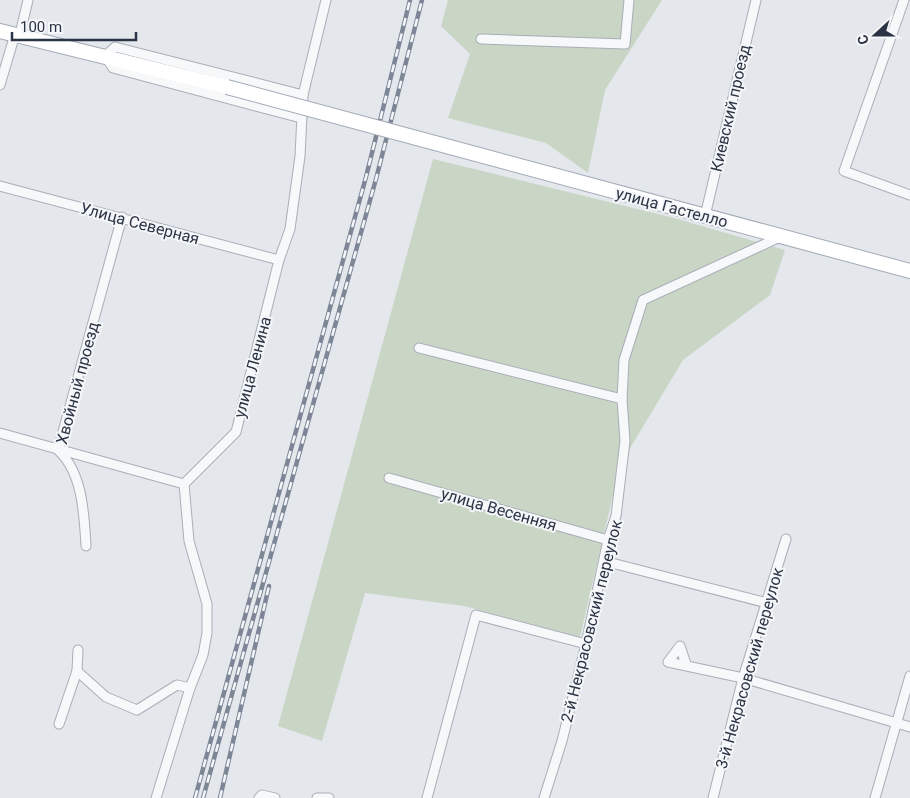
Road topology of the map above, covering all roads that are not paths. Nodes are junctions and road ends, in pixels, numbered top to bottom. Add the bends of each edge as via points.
1 (28, 0) edge
2 (326, 0) edge
3 (629, 0) edge
4 (756, 0) edge
5 (904, 0) edge
6 (0, 31) edge
7 (20, 34) junction
8 (481, 39) dead end
9 (104, 56) junction
10 (0, 85) edge
11 (303, 95) junction
12 (301, 118) junction
13 (0, 186) edge
14 (910, 195) edge
15 (705, 216) junction
16 (122, 217) junction
17 (780, 238) junction
18 (279, 260) junction
19 (910, 272) edge
20 (419, 348) dead end
21 (622, 399) junction
22 (0, 433) edge
23 (58, 450) junction
24 (389, 478) dead end
25 (184, 484) junction
26 (786, 539) dead end
27 (608, 540) junction
28 (86, 546) dead end
29 (604, 561) junction
30 (766, 603) junction
31 (586, 644) junction
32 (78, 650) dead end
33 (686, 664) dead end
34 (76, 671) junction
35 (910, 676) edge
36 (743, 678) junction
37 (190, 688) junction
38 (59, 724) dead end
39 (898, 724) junction
40 (910, 727) edge
41 (156, 798) edge
42 (259, 798) edge
43 (275, 798) edge
44 (317, 798) edge
45 (329, 798) edge
46 (427, 798) edge
47 (544, 798) edge
48 (713, 798) edge
49 (875, 798) edge

1 - 7 street
2 - 11 street, улица Ленина
3 - 8 street via 625,44
4 - 15 street, Киевский проезд
5 - 14 street via 844,171
6 - 7 main road, улица Гастелло
7 - 9 main road, улица Гастелло
7 - 10 street via 13,41
9 - 11 street via 114,47
9 - 12 street via 113,68
9 - 15 main road, улица Гастелло, bridge
11 - 12 street, улица Ленина
12 - 18 street, улица Ленина via 300,156 290,228
13 - 16 street, Улица Северная
15 - 17 main road, улица Гастелло
16 - 18 street, Улица Северная
16 - 23 street, Хвойный проезд
17 - 19 main road, улица Гастелло
17 - 21 street via 643,300 624,360
18 - 25 street, улица Ленина via 236,432
20 - 21 street
21 - 27 street, 2-й Некрасовский переулок via 625,441 616,516
22 - 23 street
23 - 25 street
23 - 28 street, Хвойный проезд via 67,459 83,503
24 - 27 street, улица Весенняя
25 - 37 street via 190,541 207,604 203,655
26 - 30 street, 3-й Некрасовский переулок
27 - 29 street, 2-й Некрасовский переулок
29 - 30 street
29 - 31 street, 2-й Некрасовский переулок
30 - 36 street, 3-й Некрасовский переулок
31 - 46 street via 476,616
31 - 47 street, 2-й Некрасовский переулок
32 - 34 street
33 - 36 street
34 - 37 street via 106,697 137,710 177,685
34 - 38 street
35 - 39 street
36 - 39 street
36 - 48 street, 3-й Некрасовский переулок
37 - 41 street
39 - 40 street
39 - 49 street
42 - 43 street via 262,795
44 - 45 street

